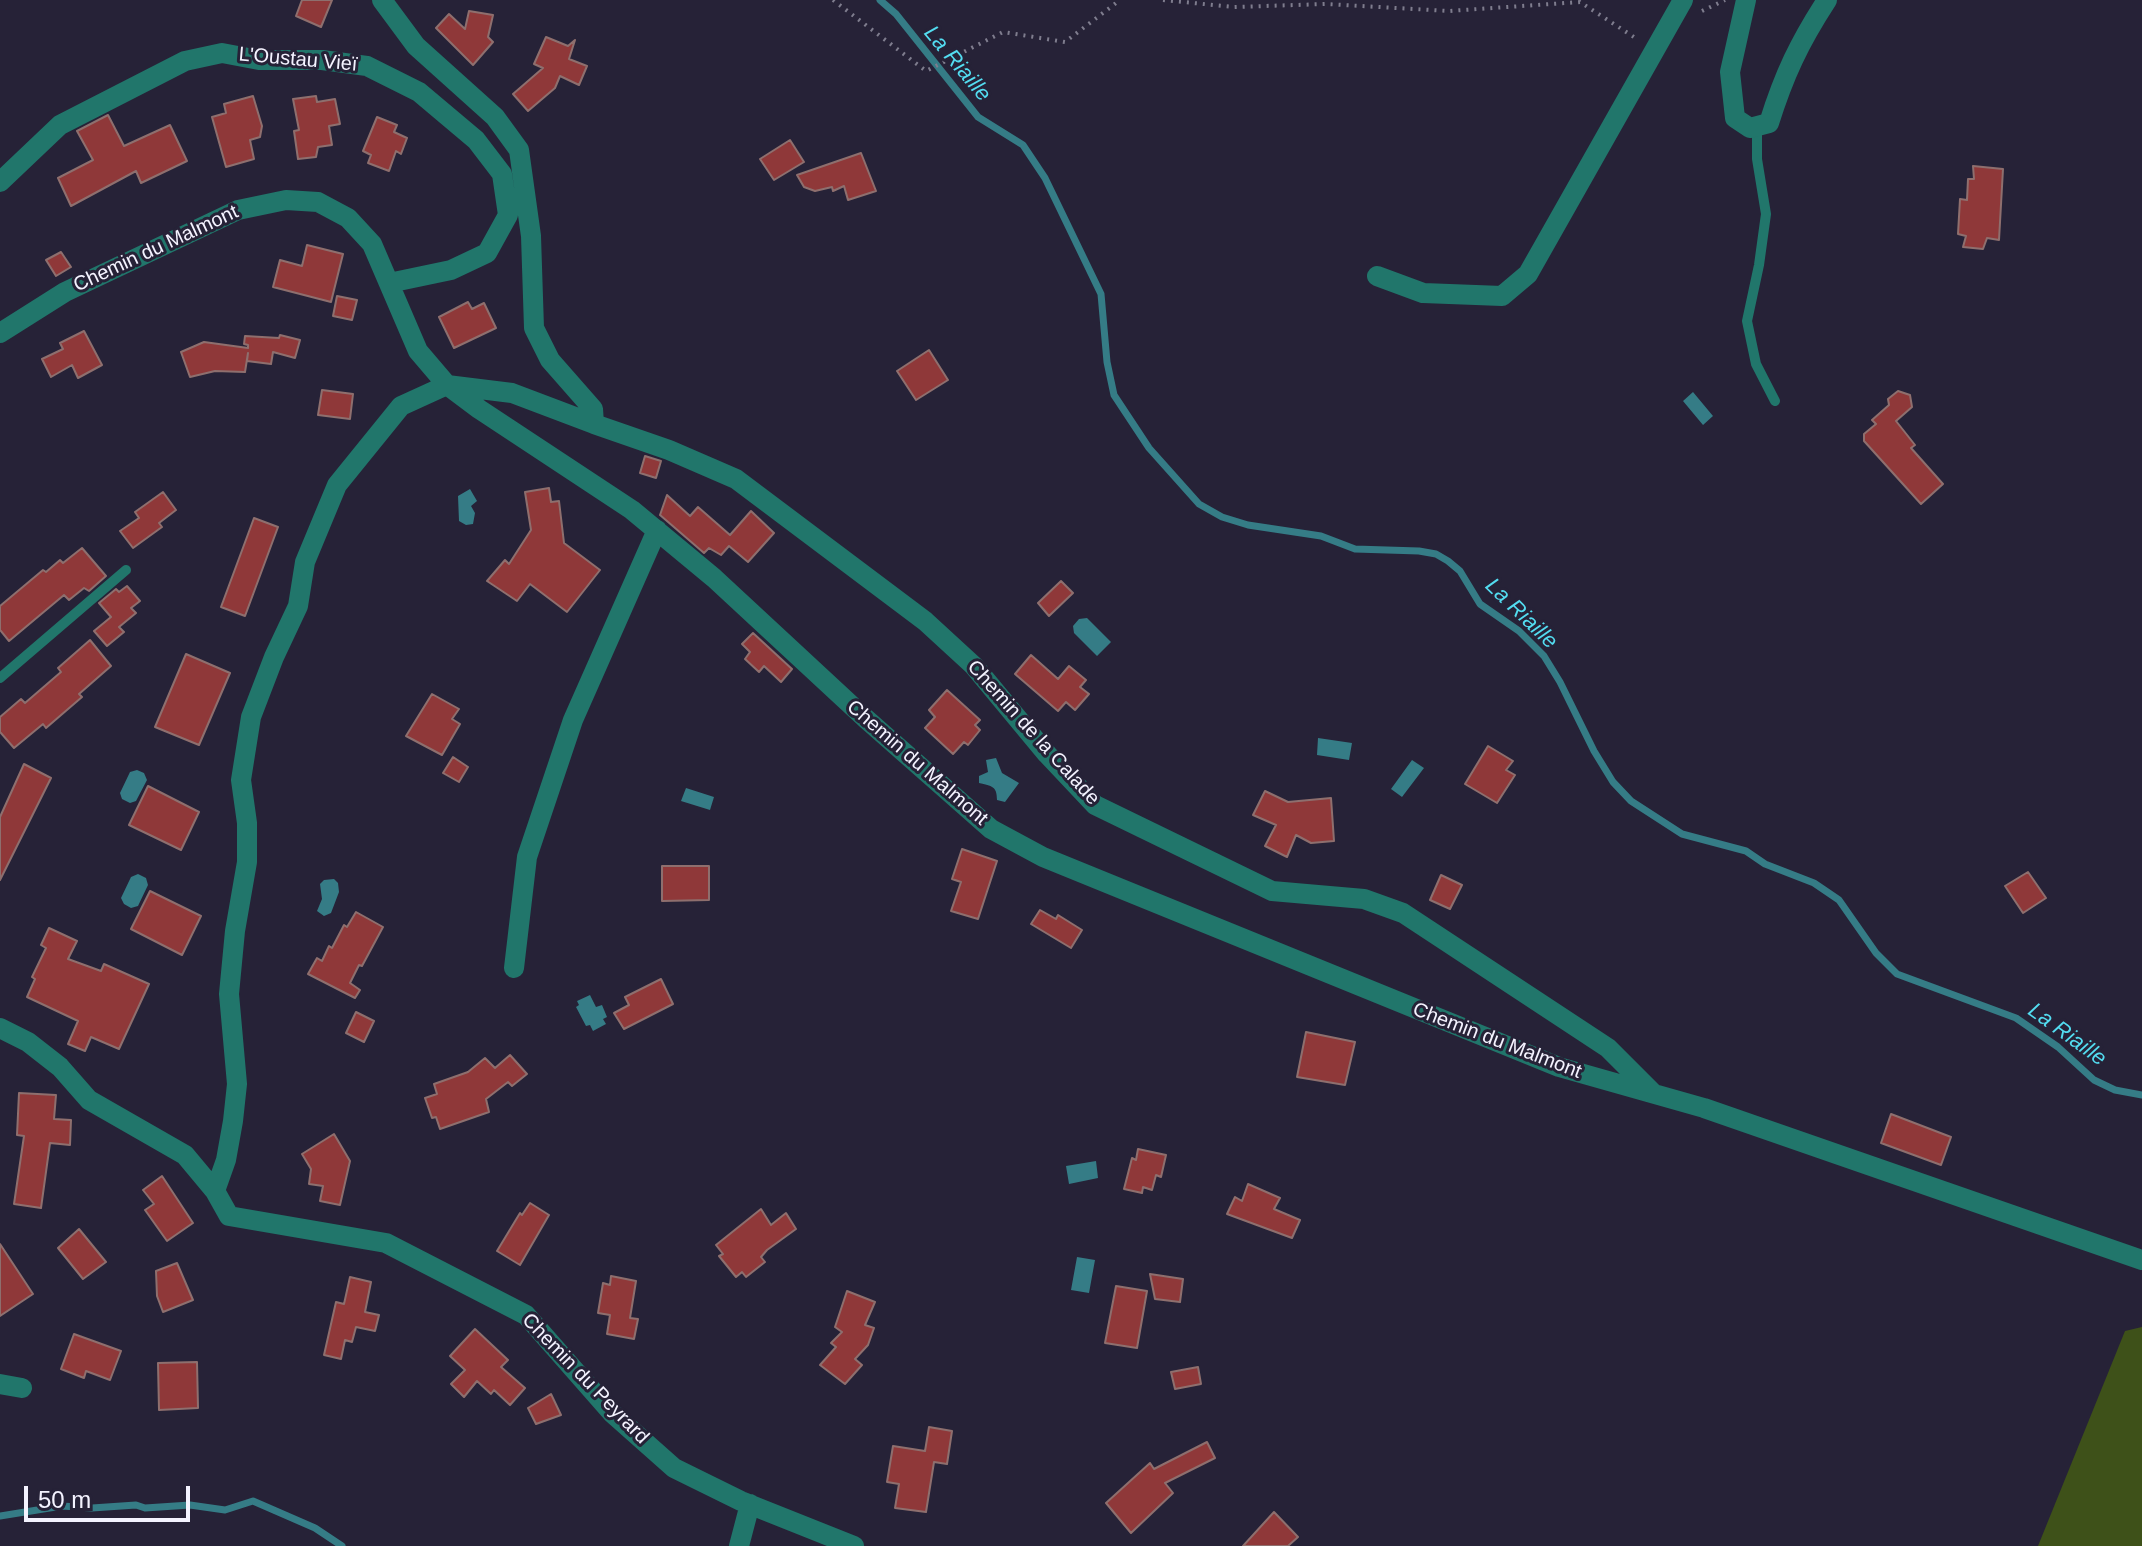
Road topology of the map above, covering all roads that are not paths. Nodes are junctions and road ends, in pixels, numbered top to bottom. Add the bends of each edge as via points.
1 (382, 0) edge
2 (1683, 0) edge
3 (1746, 0) edge
4 (1827, 0) edge
5 (1757, 126) junction
6 (0, 182) edge
7 (1377, 276) dead end
8 (389, 283) junction
9 (0, 333) edge
10 (447, 385) junction
11 (1775, 401) dead end
12 (594, 424) junction
13 (657, 530) junction
14 (126, 570) dead end
15 (0, 678) edge
16 (514, 968) dead end
17 (0, 1028) edge
18 (1655, 1094) junction
19 (215, 1191) junction
20 (2142, 1260) edge
21 (0, 1384) edge
22 (22, 1388) dead end
23 (750, 1504) junction
24 (739, 1546) edge
25 (854, 1546) edge

1 - 12 street via 416,46 495,117 519,150 531,236 534,328 550,360 593,409
2 - 7 street via 1528,274 1502,296 1423,293
3 - 5 street via 1730,72 1735,118 1750,128
4 - 5 street via 1784,75 1769,123
5 - 11 lane via 1766,214 1747,321 1756,364
6 - 8 street, L'Oustau Vieï via 60,125 185,61 222,53 367,66 419,92 476,140 502,174 508,215 487,253 451,270
8 - 9 street, Chemin du Malmont via 372,244 348,218 318,202 274,201 238,210 129,260
8 - 10 street, Chemin du Malmont via 418,351
10 - 12 street, Chemin de la Calade via 512,393
10 - 13 street, Chemin du Malmont
10 - 19 street via 401,406 337,485 305,562 298,606 251,717 241,780 247,862 229,994 237,1084 226,1160
12 - 18 street, Chemin de la Calade via 736,479 925,621 974,666 1095,805 1272,891 1364,899 1403,913 1608,1048
13 - 16 street via 573,720 527,857
13 - 18 street, Chemin du Malmont via 991,829 1043,857 1559,1067
14 - 15 lane
17 - 19 street, Chemin du Peyrard via 60,1067 89,1100 185,1155
18 - 20 street, Chemin du Malmont
19 - 23 street, Chemin du Peyrard via 229,1216 386,1243 526,1315 612,1413 674,1468
21 - 22 street
23 - 24 street
23 - 25 street, Chemin du Peyrard

